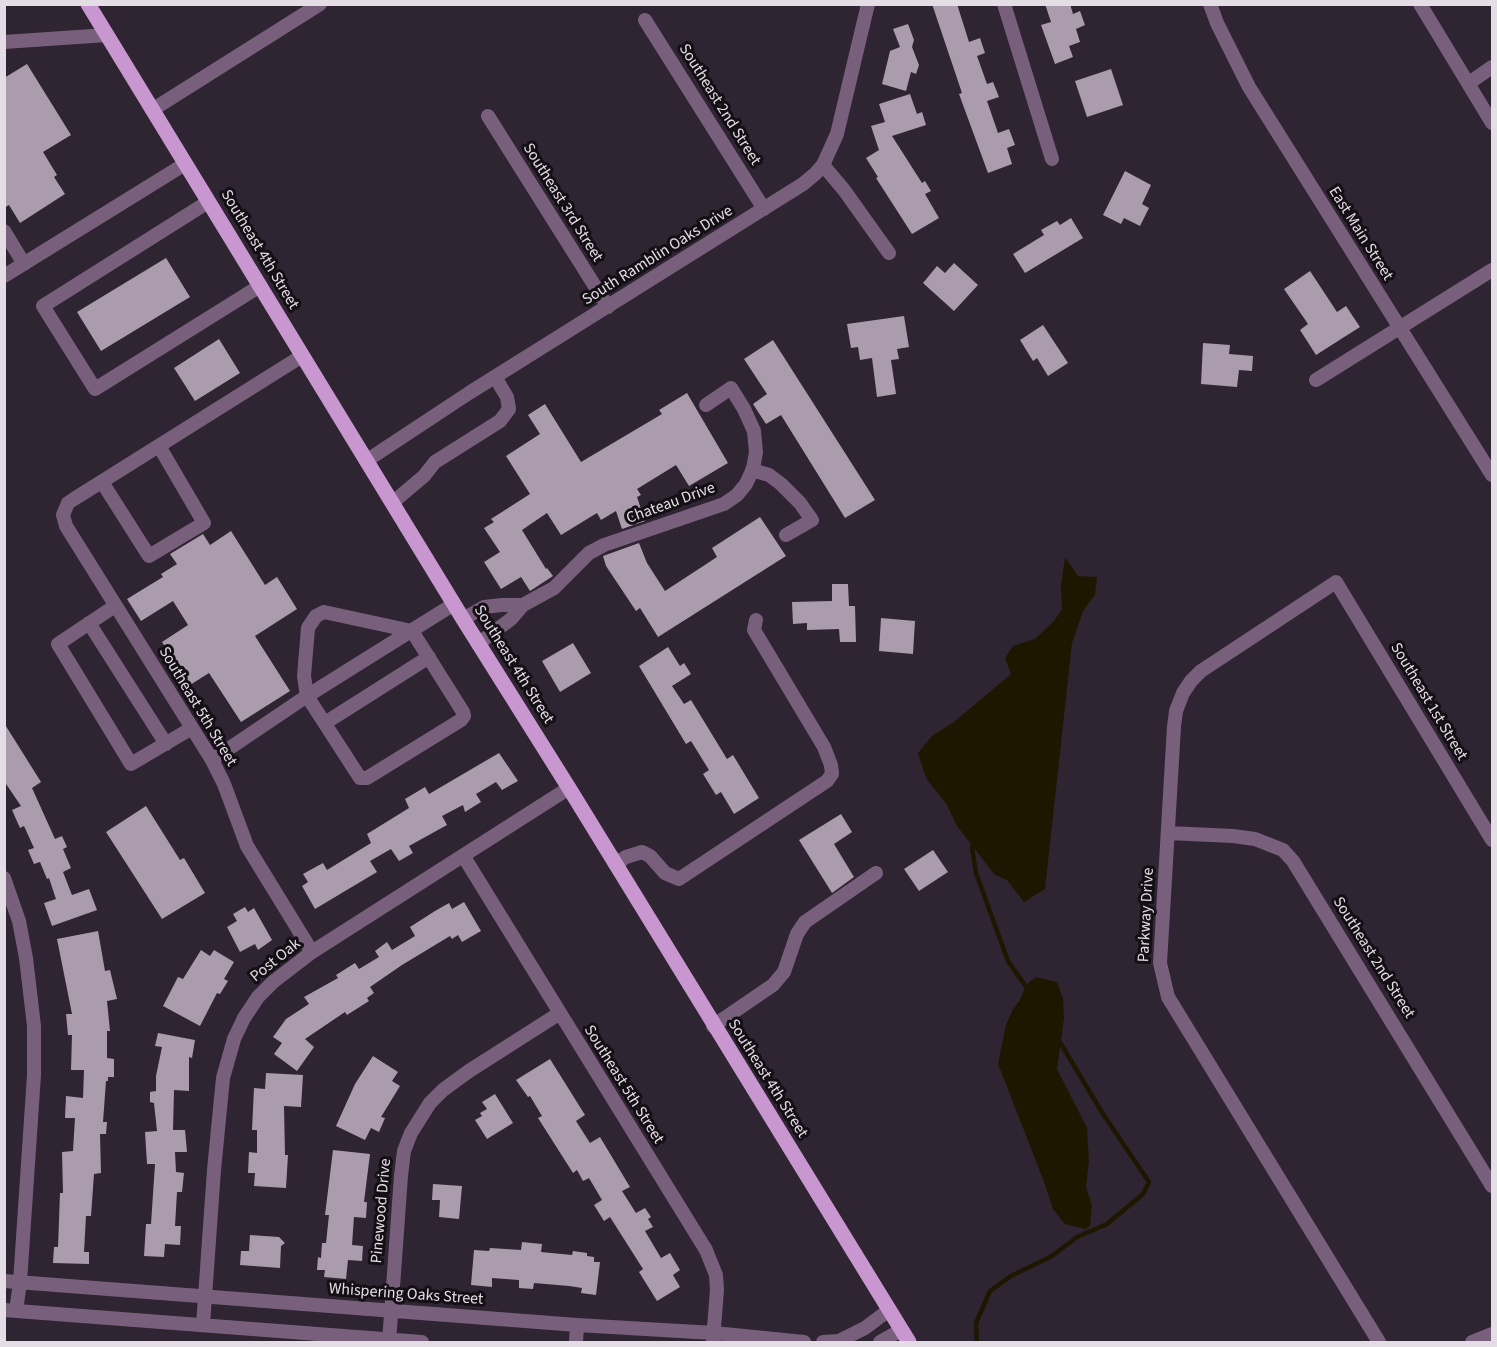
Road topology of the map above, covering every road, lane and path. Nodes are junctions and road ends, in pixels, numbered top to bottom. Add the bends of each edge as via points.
1 (88, 4) edge
2 (320, 4) edge
3 (868, 4) edge
4 (1004, 4) edge
5 (1210, 4) edge
6 (1420, 4) edge
7 (645, 20) dead end
8 (107, 35) junction
9 (5, 41) edge
10 (1492, 67) edge
11 (1469, 83) junction
12 (152, 110) junction
13 (488, 116) dead end
14 (1492, 123) edge
15 (1052, 159) dead end
16 (185, 164) junction
17 (823, 165) junction
18 (208, 202) junction
19 (764, 209) junction
20 (4, 231) edge
21 (889, 253) dead end
22 (24, 264) junction
23 (1492, 270) edge
24 (4, 276) edge
25 (260, 286) junction
26 (608, 307) junction
27 (1399, 327) junction
28 (302, 356) junction
29 (495, 377) junction
30 (1317, 380) dead end
31 (706, 405) dead end
32 (159, 446) junction
33 (366, 460) junction
34 (752, 470) junction
35 (1492, 475) edge
36 (102, 482) junction
37 (392, 503) junction
38 (786, 535) dead end
39 (1336, 582) joint
40 (454, 604) junction
41 (522, 605) junction
42 (115, 606) junction
43 (463, 619) junction
44 (756, 620) dead end
45 (89, 623) junction
46 (412, 631) junction
47 (478, 644) junction
48 (429, 657) junction
49 (307, 696) junction
50 (325, 723) junction
51 (192, 728) junction
52 (166, 744) junction
53 (212, 760) junction
54 (569, 788) junction
55 (1168, 833) junction
56 (1492, 840) edge
57 (464, 856) junction
58 (615, 864) junction
59 (876, 873) dead end
60 (4, 878) edge
61 (312, 952) junction
62 (560, 1013) junction
63 (713, 1026) junction
64 (1492, 1186) edge
65 (4, 1281) edge
66 (20, 1282) junction
67 (205, 1296) junction
68 (10, 1310) edge
69 (392, 1310) junction
70 (889, 1310) junction
71 (203, 1325) junction
72 (578, 1325) junction
73 (1492, 1334) edge
74 (905, 1336) edge
75 (714, 1338) edge
76 (389, 1341) edge
77 (422, 1342) edge
78 (576, 1342) edge
79 (804, 1342) edge
80 (823, 1342) edge
81 (880, 1342) edge
82 (1379, 1342) edge
83 (1472, 1342) edge

1 - 8 main road, Southeast 4th Street
2 - 12 street
3 - 17 street, South Ramblin Oaks Drive via 842,118
4 - 15 street
5 - 27 street, East Main Street via 1250,87
6 - 11 street
7 - 19 street, Southeast 2nd Street
8 - 9 street
8 - 12 main road, Southeast 4th Street
10 - 11 street
11 - 14 street
12 - 16 main road, Southeast 4th Street
13 - 26 street, Southeast 3rd Street
16 - 18 main road, Southeast 4th Street
16 - 22 street
17 - 19 street, South Ramblin Oaks Drive via 804,184
17 - 21 street
18 - 25 main road, Southeast 4th Street
18 - 25 street via 43,306 94,389
19 - 26 street, South Ramblin Oaks Drive
20 - 22 street
22 - 24 street
23 - 27 street
25 - 28 main road, Southeast 4th Street
26 - 29 street, South Ramblin Oaks Drive
27 - 30 street
27 - 35 street, East Main Street
28 - 32 street
28 - 33 main road, Southeast 4th Street
29 - 33 street, South Ramblin Oaks Drive
29 - 37 street via 507,397 509,410 500,421 435,462 424,477
31 - 34 street, Chateau Drive via 731,388 754,431 756,452
32 - 36 street
32 - 36 street via 204,523 149,556
33 - 37 main road, Southeast 4th Street
34 - 38 street via 781,484 812,520
34 - 41 street, Chateau Drive via 737,495 724,504 604,545 581,560 554,588
36 - 42 street, Southeast 5th Street via 68,503 63,515
37 - 40 main road, Southeast 4th Street
39 - 55 street, Parkway Drive via 1191,681 1176,711
39 - 56 street, Southeast 1st Street
40 - 43 main road, Southeast 4th Street
40 - 46 street
41 - 43 street, Chateau Drive via 484,607
41 - 47 street, Chateau Drive via 512,619
42 - 45 street
42 - 51 street, Southeast 5th Street
43 - 47 main road, Southeast 4th Street
44 - 58 street via 754,630 824,747 832,774 679,879 665,873 642,852
45 - 52 street
45 - 52 street via 58,644 131,764
46 - 48 street
46 - 49 street
46 - 49 street via 324,612 316,616 309,628 304,676
47 - 54 main road, Southeast 4th Street
48 - 50 street
48 - 50 street via 463,712 461,720 363,779
49 - 50 street
49 - 53 street
51 - 52 street
51 - 53 street, Southeast 5th Street
53 - 61 street, Southeast 5th Street via 248,846
54 - 57 street, Post Oak
54 - 58 main road, Southeast 4th Street
55 - 64 street, Southeast 2nd Street via 1255,839 1283,850
55 - 82 street, Parkway Drive via 1160,963 1168,997
57 - 61 street, Post Oak
57 - 62 street, Southeast 5th Street
58 - 63 main road, Southeast 4th Street
59 - 63 street via 805,922 784,972 773,985
60 - 66 street via 19,921 34,1026
61 - 67 street, Post Oak via 258,997 234,1039 220,1104
62 - 69 street, Pinewood Drive via 443,1090 421,1115 404,1151 400,1176
62 - 75 street, Southeast 5th Street via 706,1250 716,1275
63 - 70 main road, Southeast 4th Street
65 - 66 street, Whispering Oaks Street
66 - 67 street, Whispering Oaks Street
66 - 68 street
67 - 69 street, Whispering Oaks Street
67 - 71 street, Post Oak
68 - 71 street
69 - 72 street, Whispering Oaks Street
69 - 76 street, Pinewood Drive
70 - 74 main road, Southeast 4th Street
70 - 80 street via 839,1341
71 - 76 street
72 - 75 street, Whispering Oaks Street
72 - 78 street
73 - 83 street
74 - 81 street
75 - 79 street, Whispering Oaks Street
76 - 77 street

